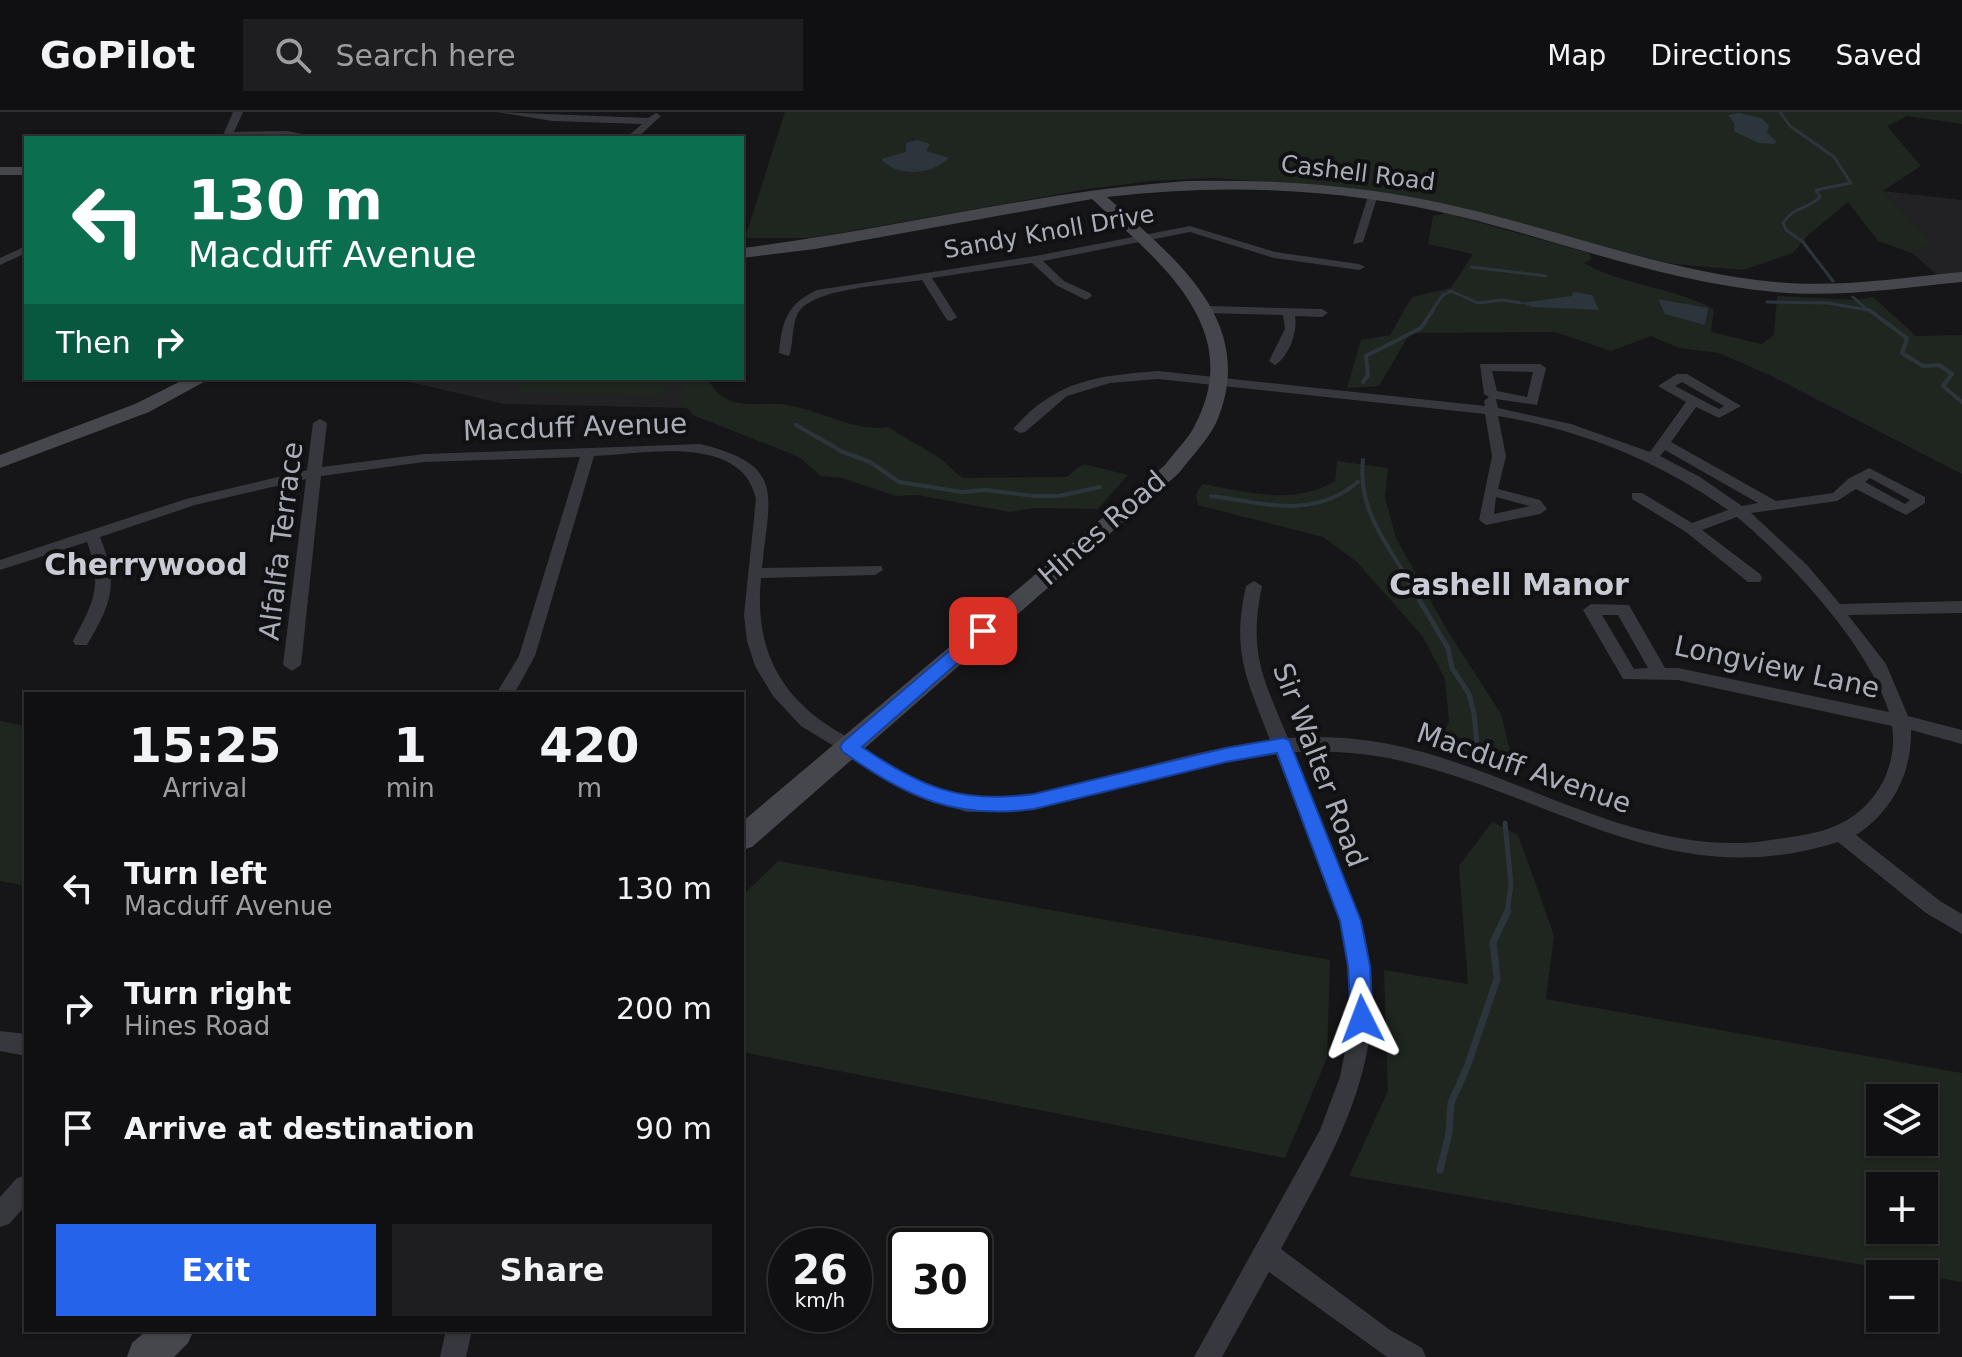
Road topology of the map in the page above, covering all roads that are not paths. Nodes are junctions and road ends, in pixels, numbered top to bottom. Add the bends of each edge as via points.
1 (238, 112) edge
2 (502, 112) edge
3 (660, 112) edge
4 (651, 121) junction
5 (229, 136) edge
6 (302, 136) edge
7 (633, 136) edge
8 (0, 171) edge
9 (24, 171) edge
10 (1095, 194) junction
11 (1373, 195) junction
12 (1140, 237) junction
13 (1357, 242) dead end
14 (24, 250) edge
15 (744, 253) edge
16 (1035, 259) junction
17 (0, 262) edge
18 (1359, 267) dead end
19 (925, 276) junction
20 (1962, 277) edge
21 (1086, 296) dead end
22 (1208, 310) junction
23 (1288, 312) junction
24 (1322, 313) dead end
25 (951, 317) dead end
26 (785, 353) dead end
27 (1275, 361) dead end
28 (198, 380) edge
29 (1220, 381) junction
30 (1694, 401) dead end
31 (1491, 403) junction
32 (320, 423) dead end
33 (1020, 429) dead end
34 (1665, 444) junction
35 (588, 452) junction
36 (1652, 458) junction
37 (0, 462) edge
38 (316, 472) junction
39 (1853, 482) dead end
40 (1490, 491) dead end
41 (1637, 496) dead end
42 (1772, 505) junction
43 (1742, 510) junction
44 (1691, 529) junction
45 (92, 536) junction
46 (0, 565) edge
47 (875, 570) dead end
48 (755, 573) junction
49 (1754, 578) dead end
50 (1254, 586) dead end
51 (1962, 607) edge
52 (1835, 610) junction
53 (81, 641) dead end
54 (292, 665) dead end
55 (1660, 674) junction
56 (506, 692) edge
57 (1902, 721) junction
58 (1962, 737) edge
59 (1283, 745) junction
60 (849, 747) junction
61 (1841, 834) junction
62 (744, 837) edge
63 (1962, 925) edge
64 (0, 1041) edge
65 (24, 1045) edge
66 (24, 1189) edge
67 (0, 1215) edge
68 (1266, 1254) junction
69 (173, 1332) edge
70 (459, 1332) edge
71 (146, 1357) edge
72 (453, 1357) edge
73 (1207, 1357) edge
74 (1413, 1357) edge

1 - 5 street
2 - 4 street
3 - 4 street
4 - 7 street
5 - 6 street
8 - 9 street
10 - 11 street, Cashell Road via 1240,184
10 - 12 street, Hines Road
10 - 15 street, Cashell Road
11 - 13 street
11 - 20 street, Cashell Road via 1474,215 1717,279 1774,287 1837,289
12 - 16 street, Sandy Knoll Drive
12 - 18 street, Sandy Knoll Drive via 1190,229 1274,255
12 - 22 street, Hines Road
14 - 17 street
16 - 19 street, Sandy Knoll Drive
16 - 21 street via 1060,283
19 - 25 street
19 - 26 street, Sandy Knoll Drive via 840,288 806,299 788,317
22 - 23 street
22 - 29 street, Hines Road via 1220,349
23 - 24 street
23 - 27 street via 1291,329
28 - 37 street via 142,408
29 - 31 street, Macduff Avenue
29 - 33 street, Macduff Avenue via 1158,375 1109,379 1062,393
29 - 60 street, Hines Road via 1204,427 1172,469
30 - 34 street
31 - 36 street, Macduff Avenue
31 - 40 street via 1499,456
32 - 38 street, Alfalfa Terrace
34 - 36 street
34 - 42 street
35 - 38 street, Macduff Avenue via 424,458
35 - 48 street, Macduff Avenue via 700,448 743,462 761,481 763,499
35 - 56 street via 527,656
36 - 43 street, Macduff Avenue
38 - 45 street, Macduff Avenue via 191,502
38 - 54 street, Alfalfa Terrace
39 - 42 street via 1837,497
41 - 44 street
42 - 43 street
43 - 44 street
43 - 52 street, Macduff Avenue via 1799,563
44 - 49 street
45 - 46 street, Macduff Avenue
45 - 53 street via 104,566 106,596
47 - 48 street
48 - 60 street, Macduff Avenue via 750,624 762,667 798,713
50 - 59 street, Sir Walter Road via 1247,619 1250,666
51 - 52 street
52 - 57 street, Macduff Avenue via 1886,674
55 - 55 street, Longview Lane via 1629,675 1591,610 1623,609
55 - 57 street, Longview Lane
57 - 58 street, Longview Lane
57 - 61 street, Macduff Avenue via 1902,750 1891,786 1870,812
59 - 60 street, Macduff Avenue via 1008,805 969,805 928,794
59 - 61 street, Macduff Avenue via 1353,745 1412,754 1606,825 1687,846 1769,851
59 - 68 street, Sir Walter Road via 1351,921 1362,1019 1351,1077 1330,1136
60 - 62 street, Hines Road
61 - 63 street
64 - 65 street
66 - 67 street
68 - 73 street, Sir Walter Road
68 - 74 street
69 - 71 street
70 - 72 street

